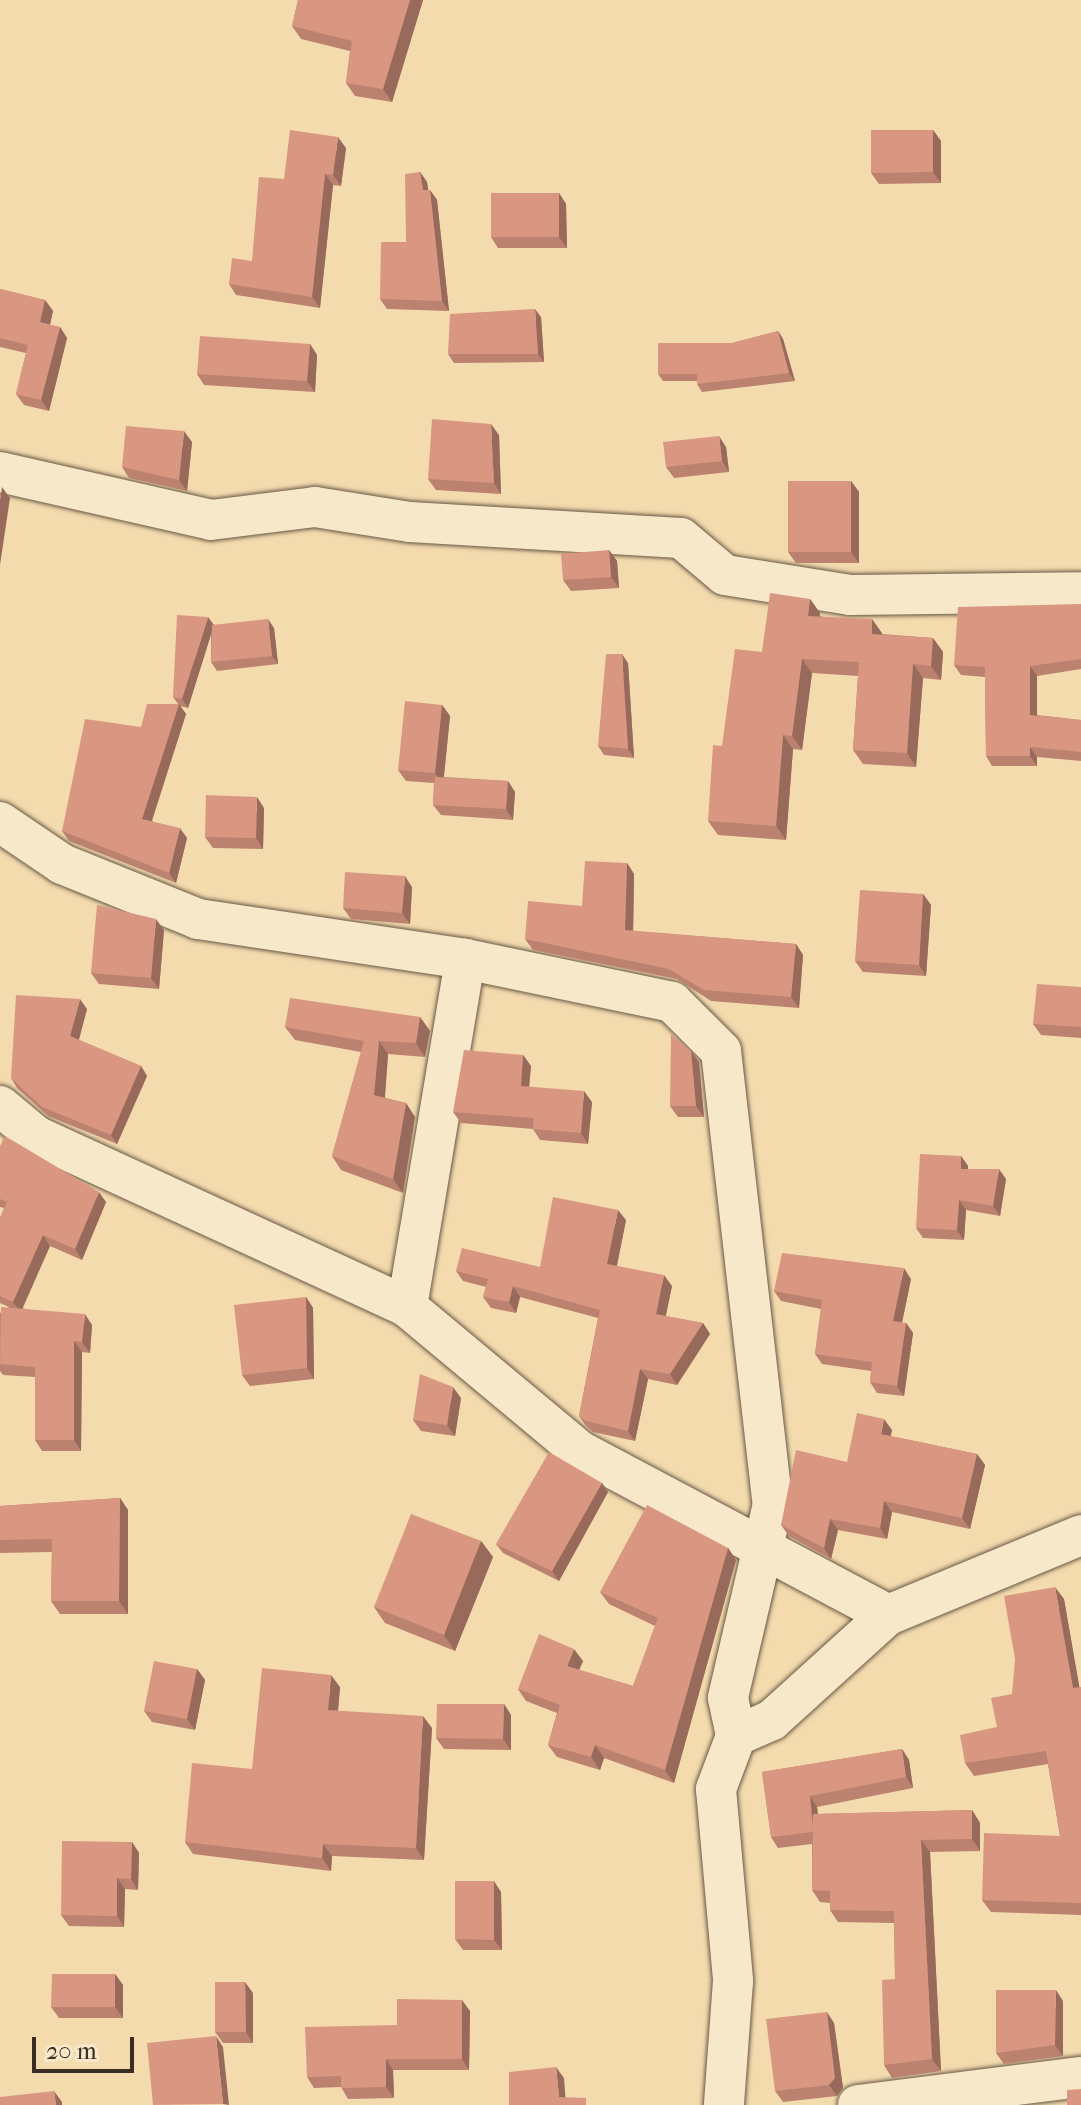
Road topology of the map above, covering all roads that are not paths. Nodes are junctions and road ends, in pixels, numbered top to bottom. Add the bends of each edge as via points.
1 (0, 472) edge
2 (1081, 592) edge
3 (0, 822) edge
4 (465, 959) junction
5 (0, 1106) edge
6 (407, 1307) junction
7 (1081, 1535) edge
8 (760, 1543) junction
9 (888, 1615) junction
10 (736, 1736) junction
11 (1081, 2077) edge
12 (724, 2105) edge
13 (858, 2105) edge

1 - 2 street via 211,520 315,507 410,522 681,538 725,575 850,595
3 - 4 street via 62,864 198,919
4 - 6 street
4 - 8 street via 672,1002 721,1051 773,1504
5 - 6 street via 36,1136
6 - 8 street via 580,1451
7 - 9 street
8 - 9 street
8 - 10 street via 728,1698
9 - 10 street via 772,1720
10 - 12 street via 716,1789 733,1981
11 - 13 street

